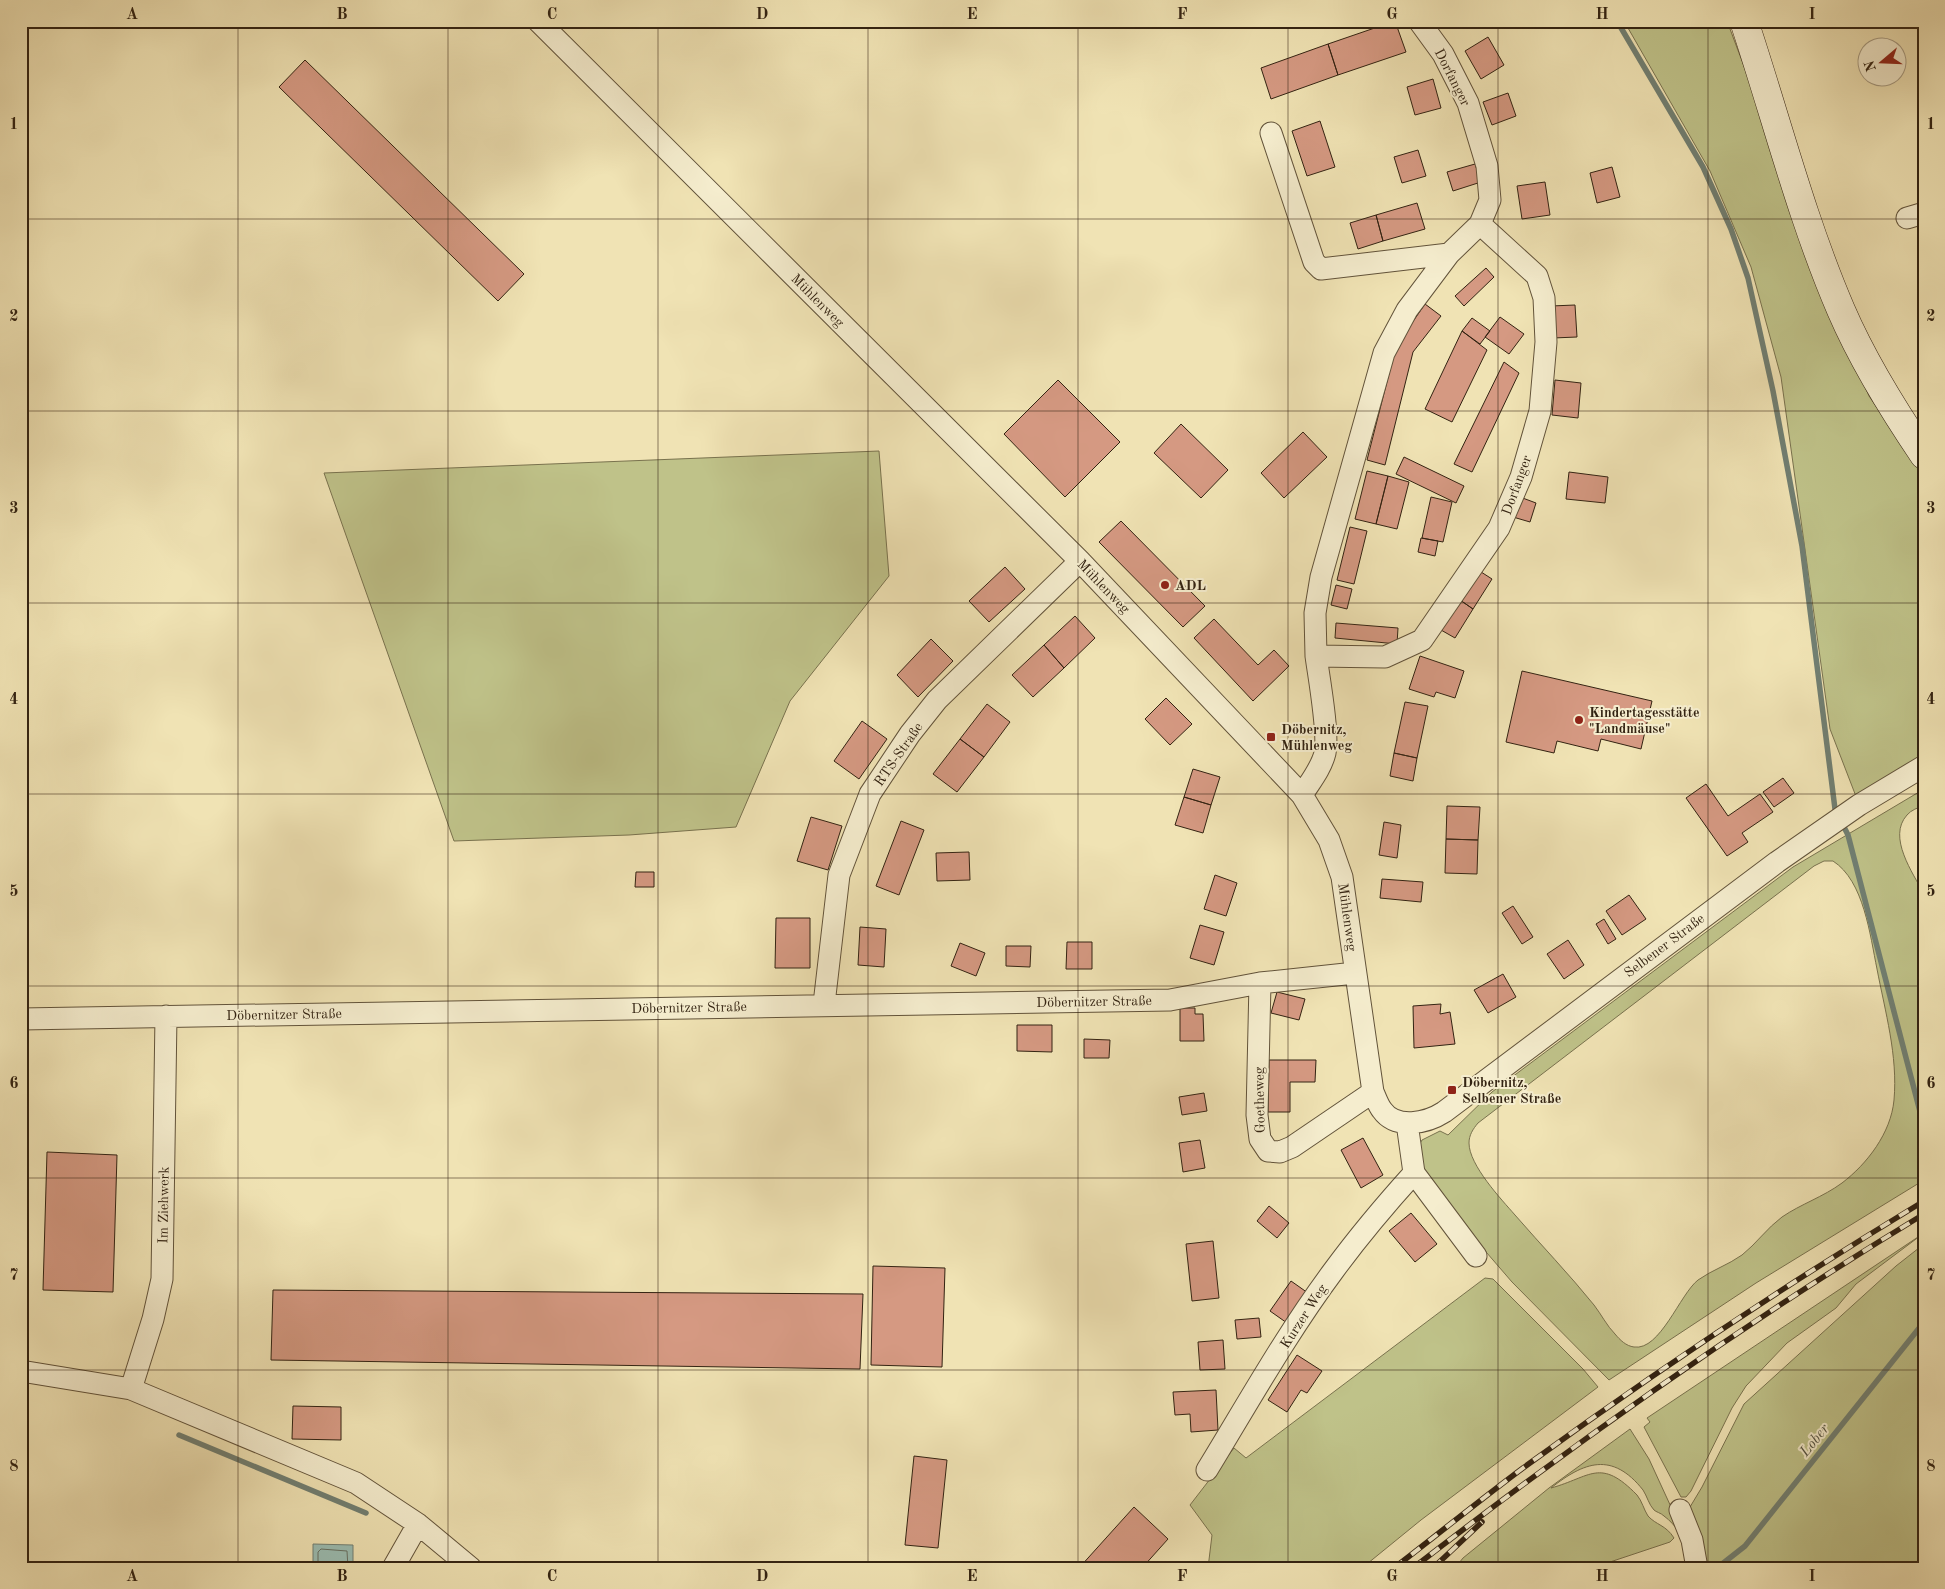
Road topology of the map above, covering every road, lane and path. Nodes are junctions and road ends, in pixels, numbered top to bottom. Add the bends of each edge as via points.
1 (538, 21) edge
2 (1419, 21) edge
3 (1744, 21) edge
4 (1271, 133) dead end
5 (1480, 224) junction
6 (1449, 254) junction
7 (1924, 455) edge
8 (1080, 561) junction
9 (1316, 656) junction
10 (1924, 766) edge
11 (1302, 795) junction
12 (1355, 973) junction
13 (1260, 983) junction
14 (824, 1004) junction
15 (166, 1016) junction
16 (21, 1019) edge
17 (1373, 1092) junction
18 (1407, 1123) junction
19 (1414, 1173) junction
20 (1476, 1256) dead end
21 (21, 1371) edge
22 (131, 1389) junction
23 (1207, 1470) dead end
24 (1680, 1510) dead end
25 (418, 1524) junction
26 (1696, 1558) edge
27 (393, 1568) edge
28 (471, 1568) edge

1 - 8 street, Mühlenweg
2 - 5 street, Dorfanger via 1443,54 1468,103 1487,166 1490,200
3 - 7 main road via 1809,224 1841,311 1866,363
4 - 6 street via 1314,262 1321,268
5 - 6 street, Dorfanger
5 - 9 street, Dorfanger via 1537,276 1544,298 1546,342 1540,411 1521,477 1499,528 1422,640 1385,657
6 - 9 street, Dorfanger via 1408,310 1384,353 1321,577 1315,613
8 - 11 street, Mühlenweg
8 - 14 street, RTS-Straße via 937,700 870,794 839,875
9 - 11 street, Dorfanger via 1325,752
10 - 18 street, Selbener Straße via 1839,820 1666,943 1444,1112 1430,1121
11 - 12 street, Mühlenweg via 1329,840 1342,877
12 - 13 street, Döbernitzer Straße
12 - 17 street, Mühlenweg
13 - 14 street, Döbernitzer Straße via 1170,1000
13 - 17 street, Goetheweg via 1257,1115 1260,1139 1268,1150 1280,1152 1292,1147
14 - 15 street, Döbernitzer Straße
15 - 16 street, Döbernitzer Straße
15 - 22 street, Im Ziehwerk via 162,1279
17 - 18 street, Mühlenweg via 1383,1112
18 - 19 street
19 - 20 street
19 - 23 street, Kurzer Weg via 1333,1271
21 - 22 street
22 - 25 street via 356,1483
24 - 26 street
25 - 27 street
25 - 28 street

